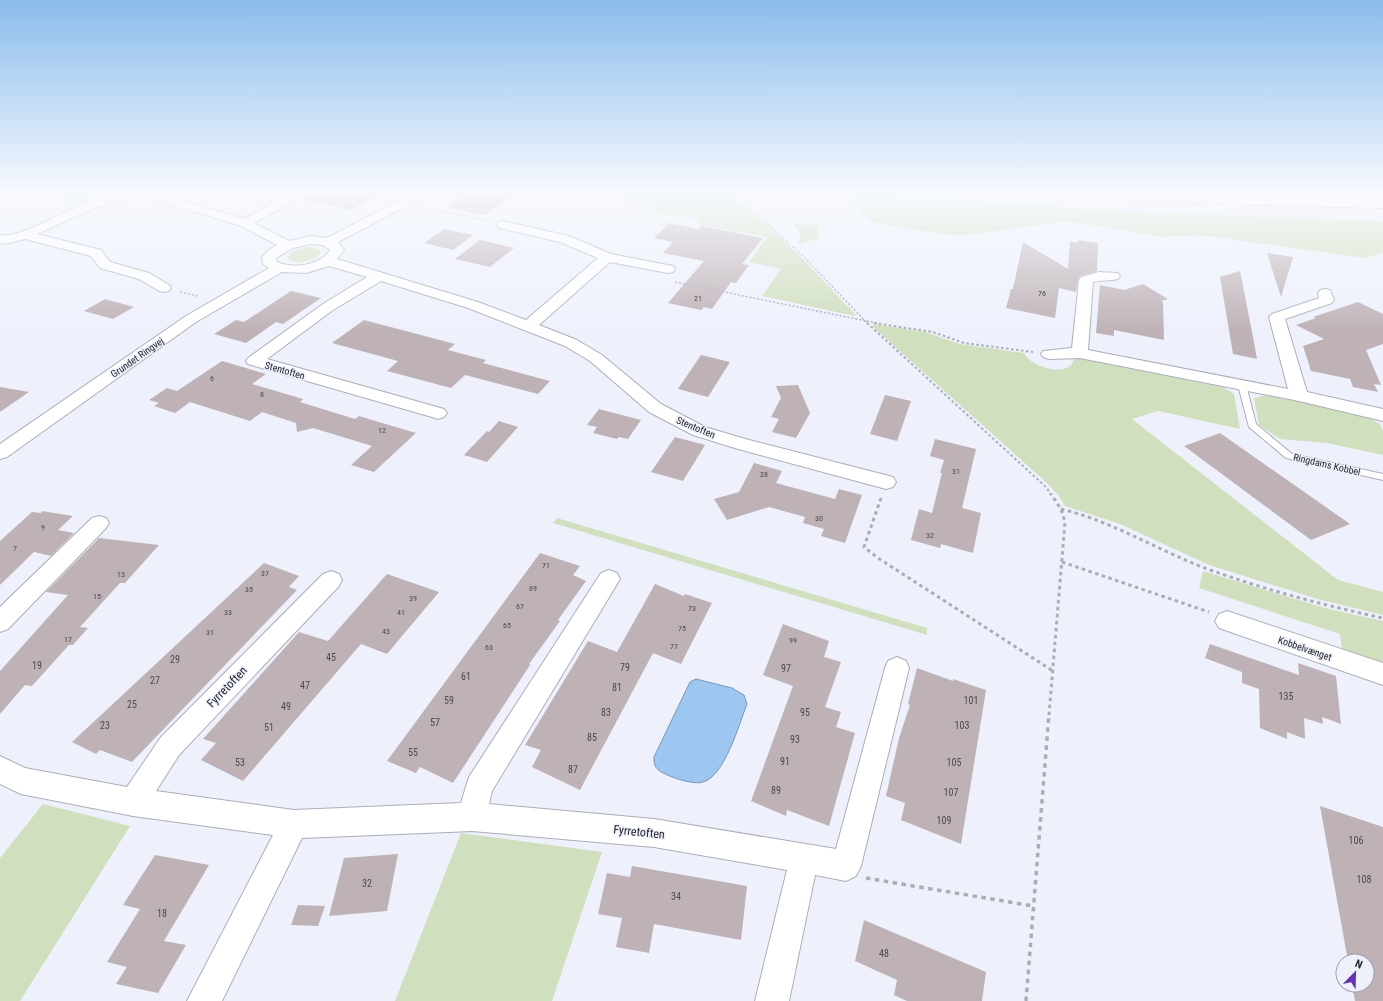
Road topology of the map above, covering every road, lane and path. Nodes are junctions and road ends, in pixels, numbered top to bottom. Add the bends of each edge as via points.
1 (0, 239) edge
2 (10, 239) edge
3 (40, 239) edge
4 (276, 239) edge
5 (335, 239) edge
6 (563, 239) edge
7 (783, 239) edge
8 (329, 242) junction
9 (288, 245) junction
10 (607, 257) junction
11 (328, 261) junction
12 (278, 269) junction
13 (668, 269) joint
14 (1113, 276) dead end
15 (378, 277) junction
16 (164, 288) joint
17 (1325, 293) dead end
18 (198, 296) dead end
19 (866, 322) junction
20 (529, 326) junction
21 (1080, 353) junction
22 (1049, 354) joint
23 (1242, 385) junction
24 (1299, 396) junction
25 (438, 413) dead end
26 (1383, 415) edge
27 (0, 453) edge
28 (1383, 477) edge
29 (886, 482) joint
30 (1061, 509) junction
31 (99, 523) dead end
32 (1062, 562) junction
33 (609, 579) dead end
34 (331, 580) dead end
35 (1383, 618) edge
36 (0, 622) edge
37 (1227, 622) joint
38 (897, 668) dead end
39 (1053, 671) junction
40 (1383, 674) edge
41 (0, 769) edge
42 (133, 802) junction
43 (472, 817) junction
44 (294, 824) junction
45 (804, 858) junction
46 (846, 866) junction
47 (1033, 906) junction
48 (204, 1001) edge
49 (772, 1001) edge
50 (1026, 1001) edge

1 - 2 street
3 - 16 street via 96,253 105,265 144,276
4 - 9 street
5 - 8 street
6 - 10 street
7 - 19 path
8 - 9 street via 311,240
8 - 11 street via 337,250
9 - 12 street via 275,251 270,257 270,264
10 - 13 street
10 - 20 street
11 - 12 street via 300,270
11 - 15 street, Stentoften
12 - 27 street, Grundet Ringvej via 191,319
13 - 19 path via 676,282
14 - 21 street via 1099,276 1086,280
15 - 20 street, Stentoften via 473,305
15 - 25 street, Stentoften via 328,307 254,361
16 - 18 path
17 - 24 street via 1327,300 1278,317
19 - 22 path via 934,332 964,343
19 - 30 path via 1047,488
20 - 29 street, Stentoften via 571,343 596,358 655,408 699,431
21 - 22 street
21 - 23 street
23 - 24 street
23 - 28 lane, Ringdams Kobbel via 1252,425 1289,456
24 - 26 street
29 - 39 path via 864,548
30 - 32 path via 1065,522
30 - 35 path via 1086,515 1215,572 1332,607
31 - 36 street
32 - 37 path via 1205,609
32 - 39 path
33 - 43 street via 479,787
34 - 42 street, Fyrretoften via 170,746
37 - 40 street, Kobbelvænget
38 - 46 street
39 - 47 path
41 - 42 street, Fyrretoften via 21,780
42 - 44 street, Fyrretoften
43 - 44 street, Fyrretoften
43 - 45 street, Fyrretoften via 654,833
44 - 48 street
45 - 46 street, Fyrretoften
45 - 49 street
46 - 47 path via 858,876
47 - 50 path

